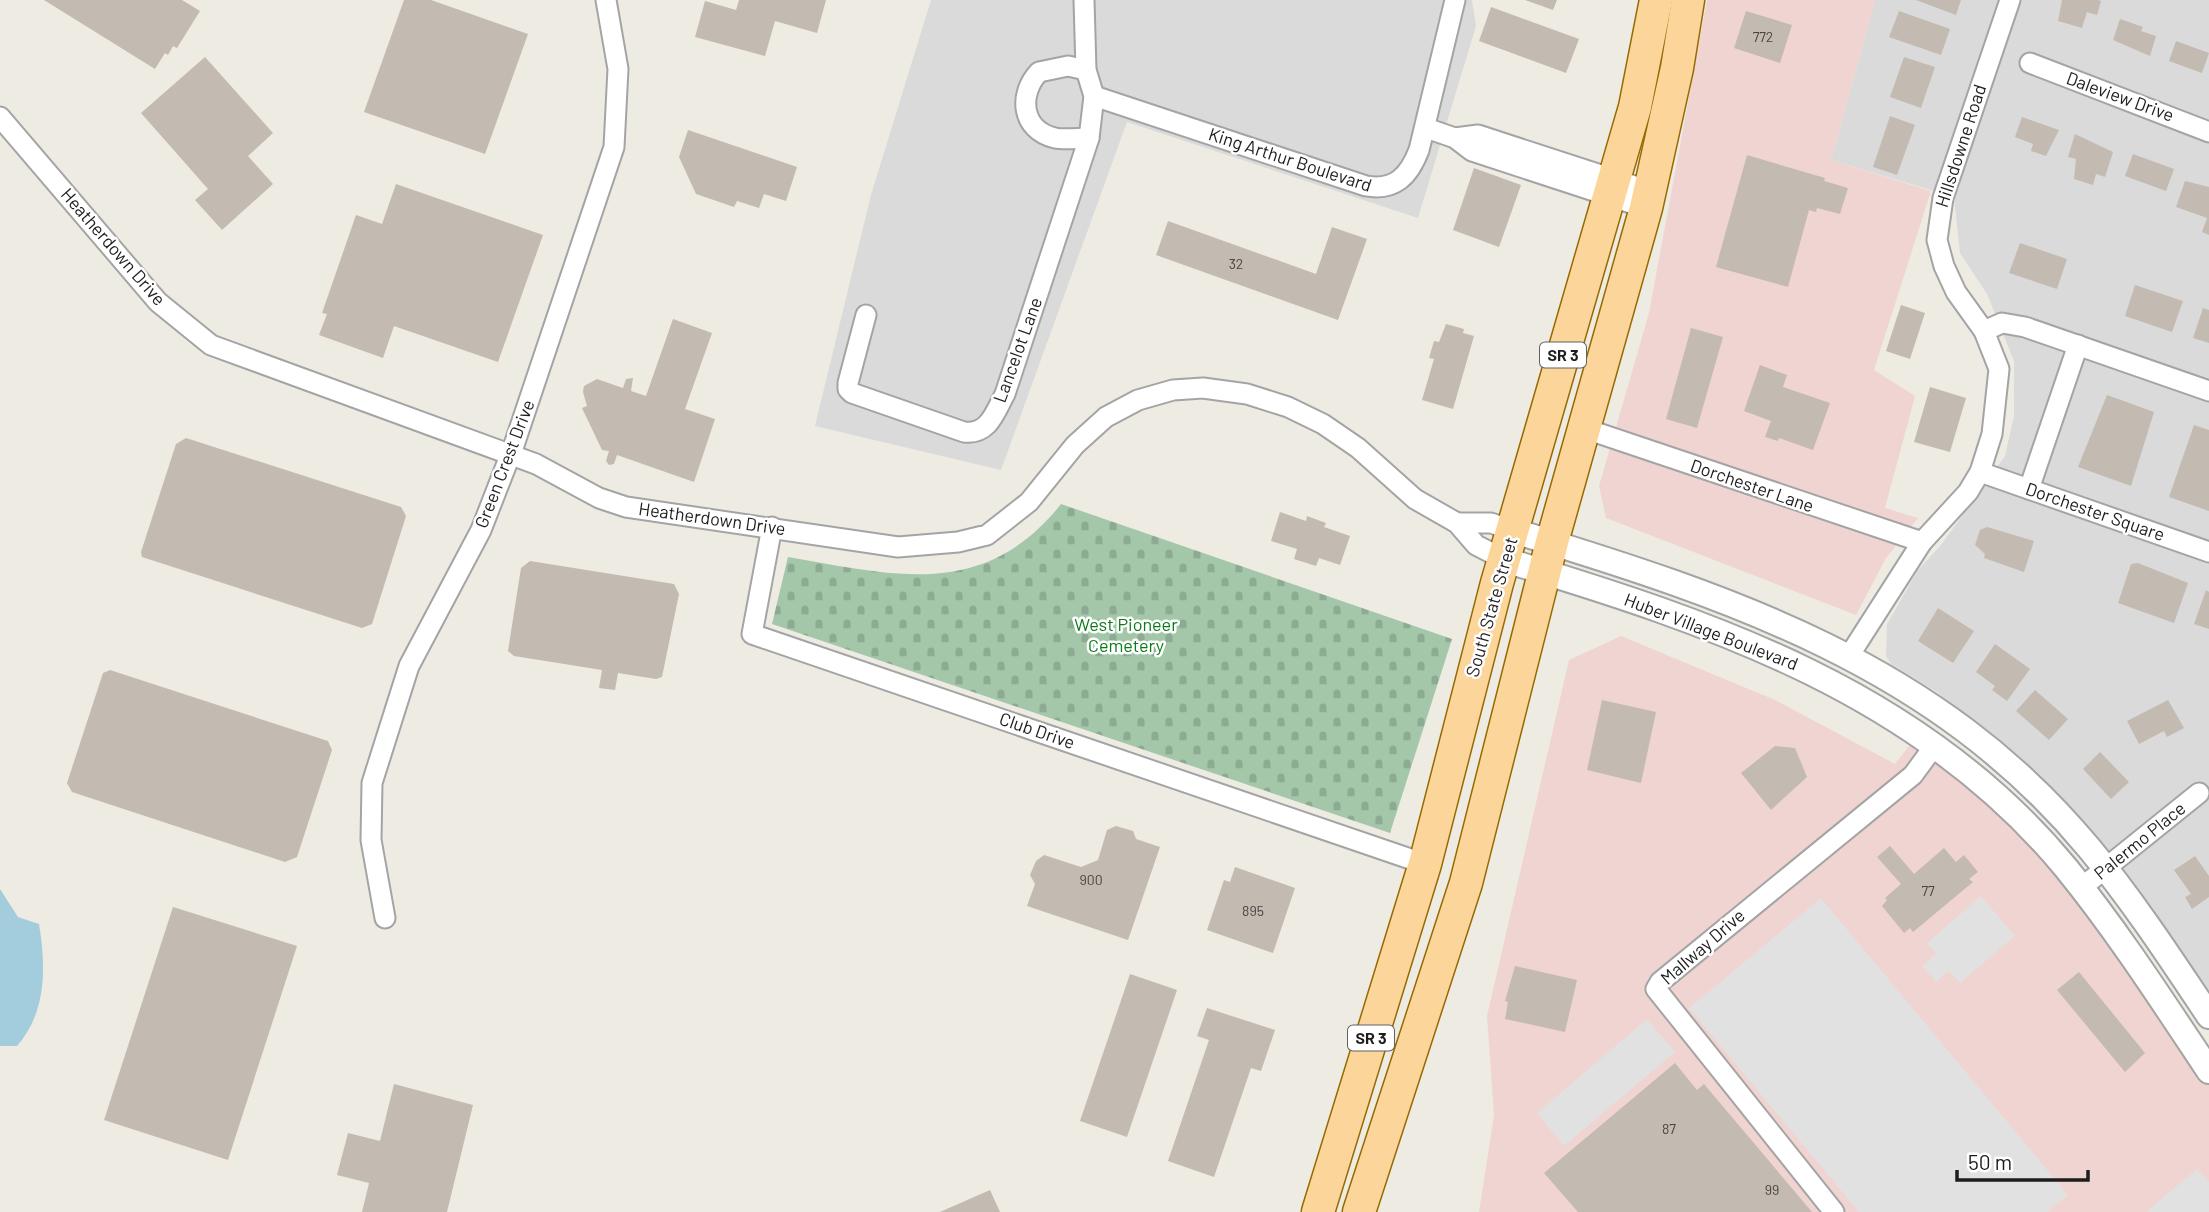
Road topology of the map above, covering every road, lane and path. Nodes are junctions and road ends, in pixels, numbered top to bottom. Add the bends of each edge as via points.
1 (606, 0) edge
2 (1084, 0) edge
3 (1455, 0) edge
4 (1688, 0) edge
5 (2010, 0) edge
6 (1659, 4) edge
7 (1679, 55) junction
8 (2031, 64) dead end
9 (1086, 70) junction
10 (1094, 96) junction
11 (0, 117) edge
12 (1666, 117) junction
13 (1426, 128) junction
14 (2209, 132) edge
15 (1089, 138) junction
16 (1629, 195) junction
17 (866, 315) dead end
18 (1984, 331) junction
19 (2078, 345) junction
20 (2209, 391) edge
21 (1583, 428) junction
22 (510, 454) junction
23 (1980, 472) junction
24 (2029, 489) junction
25 (1457, 523) junction
26 (772, 527) junction
27 (1922, 542) junction
28 (1509, 545) junction
29 (2209, 552) edge
30 (1548, 557) junction
31 (1849, 656) junction
32 (1935, 745) junction
33 (2199, 793) dead end
34 (1424, 864) junction
35 (2106, 870) junction
36 (2081, 888) junction
37 (385, 918) dead end
38 (2209, 1016) edge
39 (2209, 1071) edge
40 (1318, 1212) edge
41 (1359, 1212) edge
42 (1834, 1212) edge

1 - 22 street, Green Crest Drive via 618,69 614,147
2 - 9 street
3 - 13 street, King Arthur Boulevard
4 - 7 main road, South State Street / SR 3
5 - 18 street, Hillsdowne Road via 1937,224 1944,266
6 - 7 main road
6 - 12 main road via 1657,62 1650,97
6 - 16 main road, South State Street / SR 3 via 1635,107
7 - 12 main road, South State Street / SR 3
8 - 14 street, Daleview Drive
9 - 10 street
9 - 15 street via 1068,66 1039,72 1026,92 1024,106 1035,128 1045,135
10 - 13 street, King Arthur Boulevard via 1379,188 1396,183 1412,169
10 - 15 street, Lancelot Lane
11 - 22 street, Heatherdown Drive via 158,302 211,345
12 - 16 main road, South State Street / SR 3
13 - 16 street via 1455,138 1478,135
15 - 17 street, Lancelot Lane via 1005,394 989,425 964,432 852,393 848,389
16 - 21 main road, South State Street / SR 3 via 1611,333
16 - 28 main road, South State Street / SR 3
18 - 19 street via 2002,323
18 - 23 street, Hillsdowne Road via 1999,369 1999,387
19 - 20 street
19 - 24 street
21 - 27 street, Dorchester Lane
21 - 30 main road, South State Street / SR 3
22 - 26 street, Heatherdown Drive via 626,507
22 - 37 street, Green Crest Drive via 481,530 409,666 372,783 371,840
23 - 24 street, Dorchester Square
23 - 27 street, Hillsdowne Road via 1968,492
24 - 29 street, Dorchester Square
25 - 26 street, Heatherdown Drive via 1415,499 1358,448 1323,424 1247,394 1203,388 1138,400 1106,417 1075,445 1029,502 987,535 935,546 898,547
25 - 28 street, Heatherdown Drive via 1476,545
25 - 28 street, Heatherdown Drive via 1491,523
26 - 34 street, Club Drive via 752,634
27 - 31 street, Hillsdowne Road
28 - 30 street, Huber Village Boulevard
28 - 34 main road, South State Street / SR 3
30 - 31 street, Huber Village Boulevard via 1769,617
30 - 32 street, Huber Village Boulevard via 1770,651 1867,700
30 - 41 main road, South State Street / SR 3 via 1466,884
31 - 35 street, Huber Village Boulevard via 1937,708 1986,747 2070,828
32 - 36 street, Huber Village Boulevard via 2012,812
32 - 42 street, Mallway Drive via 1913,775 1656,989
33 - 35 street, Palermo Place
34 - 40 main road, South State Street / SR 3
35 - 36 street, Palermo Place
35 - 38 street, Huber Village Boulevard
36 - 39 street, Huber Village Boulevard

